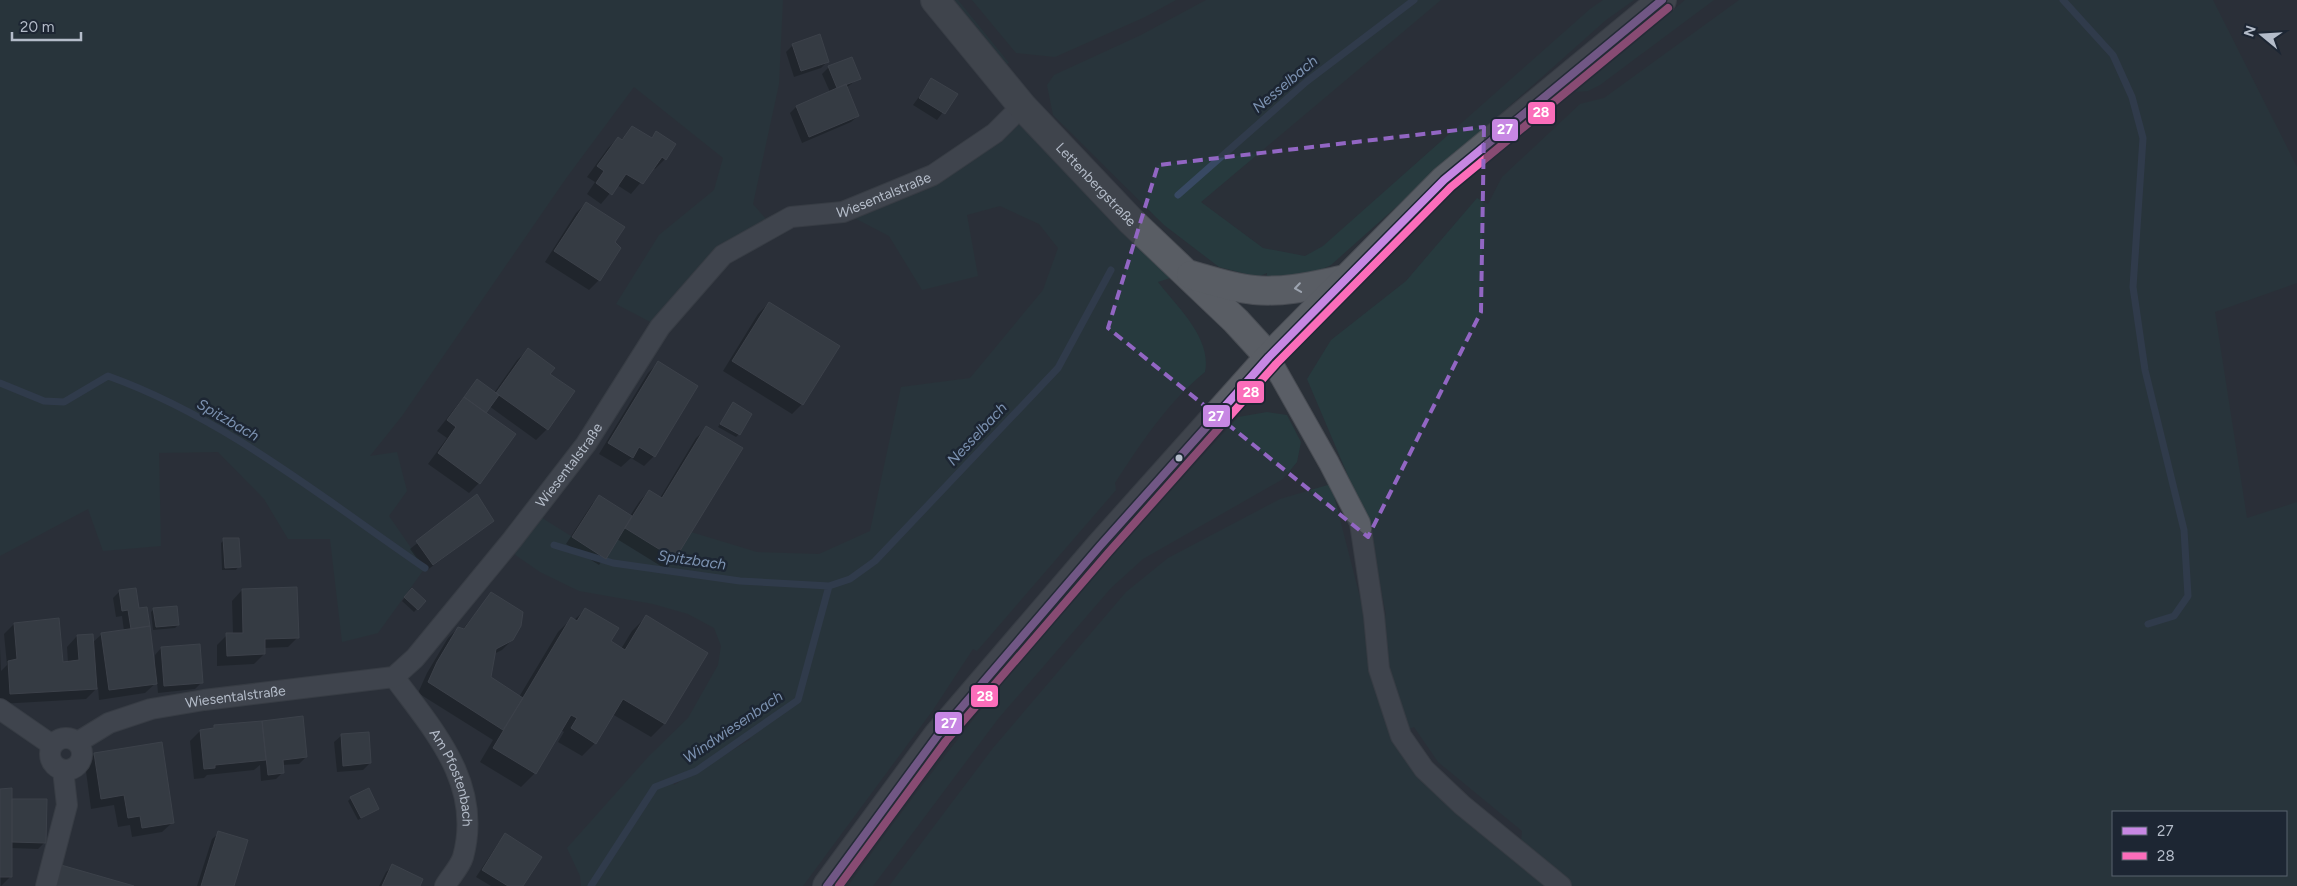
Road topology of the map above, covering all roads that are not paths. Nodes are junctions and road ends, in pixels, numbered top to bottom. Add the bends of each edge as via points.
1 (935, 0) edge
2 (1662, 0) edge
3 (1022, 106) junction
4 (1185, 273) junction
5 (1346, 279) junction
6 (1268, 357) junction
7 (394, 677) junction
8 (0, 709) edge
9 (78, 742) junction
10 (52, 745) junction
11 (63, 770) junction
12 (46, 886) edge
13 (444, 886) edge
14 (827, 886) edge
15 (1561, 886) edge

1 - 3 main road, Lettenbergstraße
2 - 5 main road via 1444,180
3 - 4 main road, Lettenbergstraße
3 - 7 street, Wiesentalstraße via 995,133 933,175 843,212 791,217 723,255 660,327 586,444 512,540 415,658
5 -> 4 main road via 1300,288 1254,290
4 - 6 main road, Lettenbergstraße via 1236,321
5 - 6 main road
6 - 14 main road via 938,735
6 - 15 street via 1360,524 1379,669 1400,736 1424,769 1462,805
7 - 9 street, Wiesentalstraße via 150,709 109,723
7 - 13 street, Am Pfostenbach via 442,741 460,780 469,815 463,858
8 - 10 street
9 - 10 street via 66,737
9 - 11 street via 82,751 81,761 73,768
10 - 11 street via 51,760
11 - 12 street via 66,805

